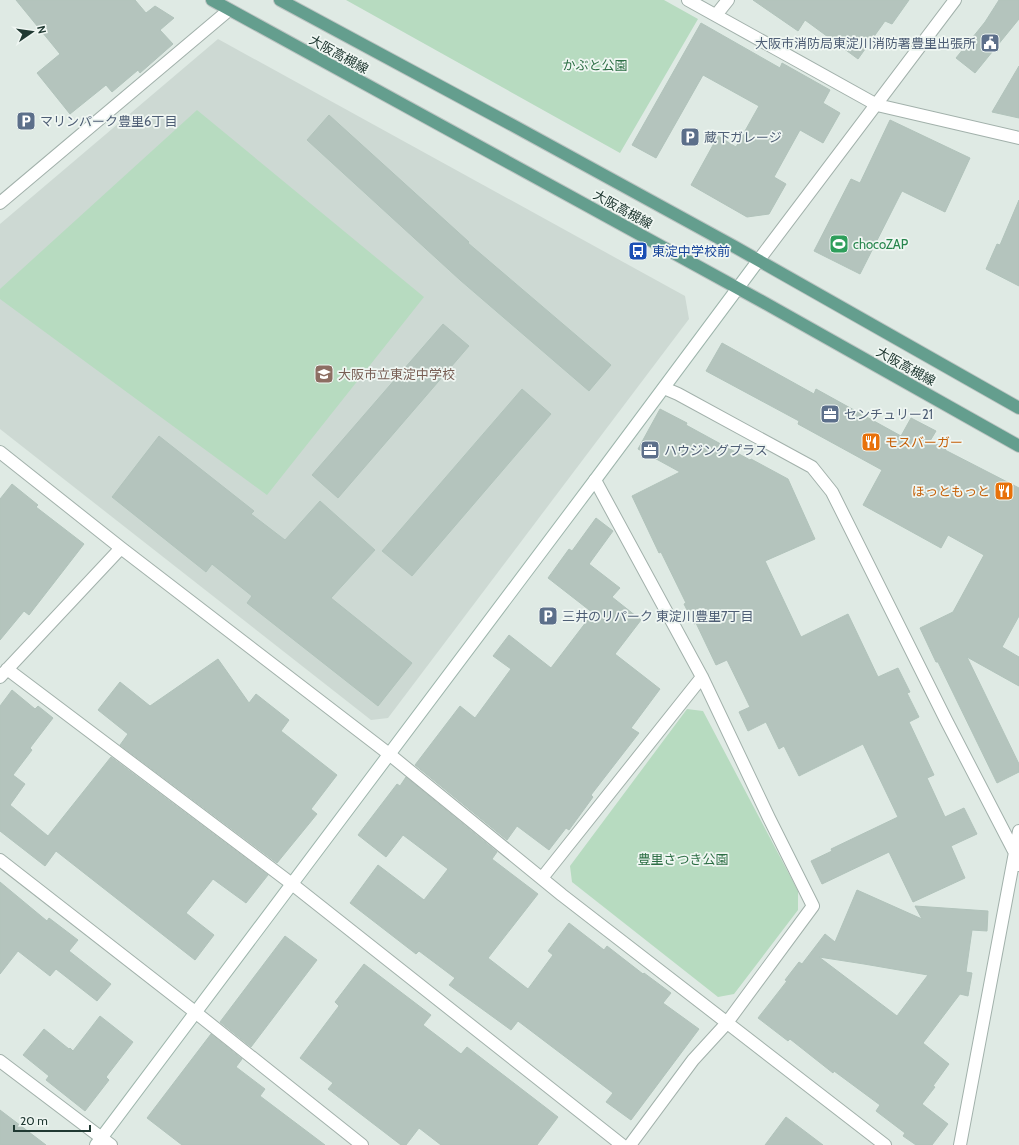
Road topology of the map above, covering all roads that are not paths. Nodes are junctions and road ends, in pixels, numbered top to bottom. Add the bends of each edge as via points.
1 (212, 0) edge
2 (280, 0) edge
3 (688, 0) edge
4 (728, 0) edge
5 (955, 0) edge
6 (229, 10) junction
7 (716, 15) junction
8 (877, 105) junction
9 (1019, 138) edge
10 (0, 204) edge
11 (758, 261) junction
12 (738, 288) junction
13 (664, 388) junction
14 (1019, 408) edge
15 (1019, 446) edge
16 (0, 452) edge
17 (595, 480) junction
18 (121, 548) junction
19 (4, 673) edge
20 (702, 677) junction
21 (389, 754) junction
22 (1019, 831) edge
23 (1015, 853) junction
24 (0, 860) edge
25 (1019, 865) edge
26 (542, 878) junction
27 (292, 884) junction
28 (196, 1012) junction
29 (726, 1024) junction
30 (0, 1061) edge
31 (98, 1141) edge
32 (111, 1145) edge
33 (362, 1145) edge
34 (622, 1145) edge
35 (630, 1145) edge
36 (885, 1145) edge
37 (960, 1145) edge

1 - 6 main road, 大阪高槻線
2 - 11 main road, 大阪高槻線
3 - 7 street
4 - 7 street
5 - 8 street
6 - 10 street
6 - 12 main road, 大阪高槻線
7 - 8 street
8 - 9 street
8 - 11 street
11 - 12 street
11 - 14 main road, 大阪高槻線
12 - 13 street
12 - 15 main road, 大阪高槻線
13 - 17 street
13 - 23 street via 812,467 832,492
16 - 18 street
17 - 20 street
17 - 21 street
18 - 19 street
18 - 21 street
19 - 27 street
20 - 26 street
20 - 29 street via 813,906
21 - 26 street
21 - 27 street
22 - 23 street
23 - 25 street
23 - 37 street
24 - 28 street
26 - 29 street
27 - 28 street
27 - 34 street
28 - 31 street
28 - 33 street
29 - 35 street via 693,1060
29 - 36 street
30 - 31 street
31 - 32 street

